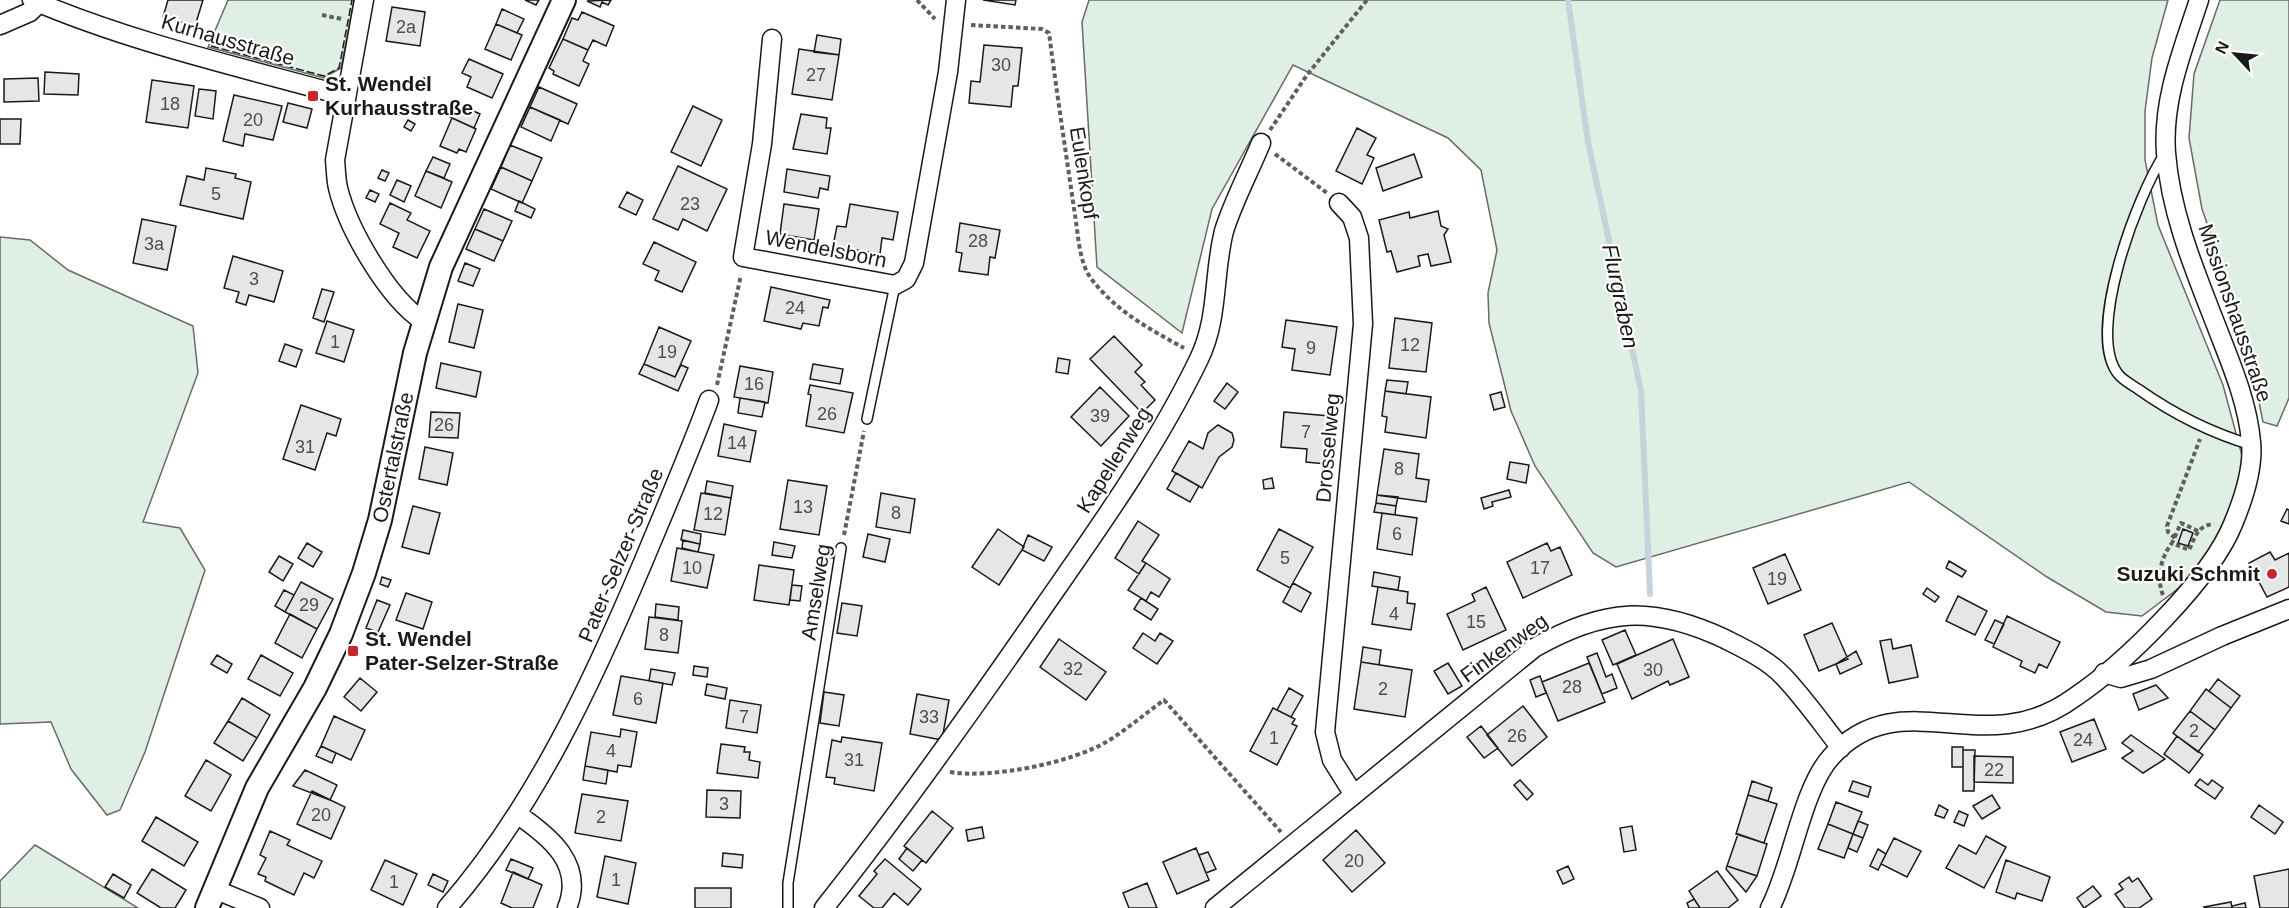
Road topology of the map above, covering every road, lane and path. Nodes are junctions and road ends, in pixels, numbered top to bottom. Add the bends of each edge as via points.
1 (364, 0) edge
2 (564, 0) edge
3 (917, 0) edge
4 (956, 0) edge
5 (1367, 0) edge
6 (2199, 0) edge
7 (36, 1) edge
8 (322, 15) dead end
9 (348, 20) dead end
10 (953, 24) junction
11 (0, 25) edge
12 (772, 39) dead end
13 (345, 96) junction
14 (1261, 143) junction
15 (2166, 152) junction
16 (1339, 203) joint
17 (743, 257) junction
18 (895, 285) junction
19 (423, 321) junction
20 (1200, 357) junction
21 (709, 400) joint
22 (867, 419) joint
23 (2205, 427) junction
24 (2252, 445) junction
25 (2175, 538) junction
26 (2172, 543) junction
27 (841, 548) joint
28 (2289, 609) edge
29 (2171, 612) junction
30 (2104, 673) junction
31 (1841, 748) junction
32 (935, 762) junction
33 (1354, 795) junction
34 (517, 814) junction
35 (1293, 846) junction
36 (211, 898) edge
37 (260, 908) edge
38 (447, 908) edge
39 (567, 908) edge
40 (788, 908) edge
41 (824, 908) edge
42 (1215, 908) edge
43 (1770, 908) edge

1 - 13 street
2 - 19 street, Ostertalstraße via 450,246
3 - 10 path via 940,22
4 - 10 street, Wendelsborn
5 - 14 path via 1307,75
6 - 15 street, Missionshausstraße via 2174,77
7 - 11 street via 30,12
7 - 13 street, Kurhausstraße via 176,50
8 - 9 path
10 - 18 street, Wendelsborn via 914,263 906,279
10 - 20 path, Eulenkopf via 1042,29 1049,33 1075,213 1088,274 1109,299 1140,324
12 - 17 street, Wendelsborn via 762,144
13 - 19 street via 336,160 337,187 344,208 391,289
14 - 16 path
14 - 20 street, Kapellenweg via 1224,232 1214,315
15 - 23 lane via 2154,170 2121,258 2108,305 2107,345 2118,375 2156,402
15 - 24 street, Missionshausstraße via 2174,206 2246,410
16 - 33 street, Drosselweg via 1352,217 1359,238 1363,324 1325,732 1332,760
17 - 18 street, Wendelsborn
17 - 21 path via 739,291 715,391
18 - 22 lane
19 - 36 street, Ostertalstraße via 380,520 364,573 315,688 257,788
20 - 32 street, Kapellenweg via 1145,456
21 - 34 street, Pater-Selzer-Straße via 604,655
22 - 27 path, Amselweg
23 - 24 lane
23 - 25 path via 2167,526
24 - 29 street, Missionshausstraße via 2248,482 2232,527 2205,572
25 - 26 path
25 - 26 path via 2181,523 2198,531 2189,550
26 - 29 path via 2163,559 2160,577 2161,591
27 - 40 lane, Amselweg via 788,883
28 - 30 street via 2151,669 2121,678
29 - 30 street, Missionshausstraße
30 - 31 street, Missionshausstraße via 2075,697 2027,720 1992,725 1901,720 1876,728
31 - 33 street, Finkenweg via 1782,675 1748,650 1666,617 1622,615 1588,621 1534,648
31 - 43 street, Missionshausstraße via 1816,782
32 - 35 path via 951,772 990,774 1047,765 1106,743 1164,700
32 - 41 street, Kapellenweg
33 - 35 street, Finkenweg
34 - 38 street, Pater-Selzer-Straße
34 - 39 street via 560,849 572,889
35 - 42 street, Finkenweg
36 - 37 street

